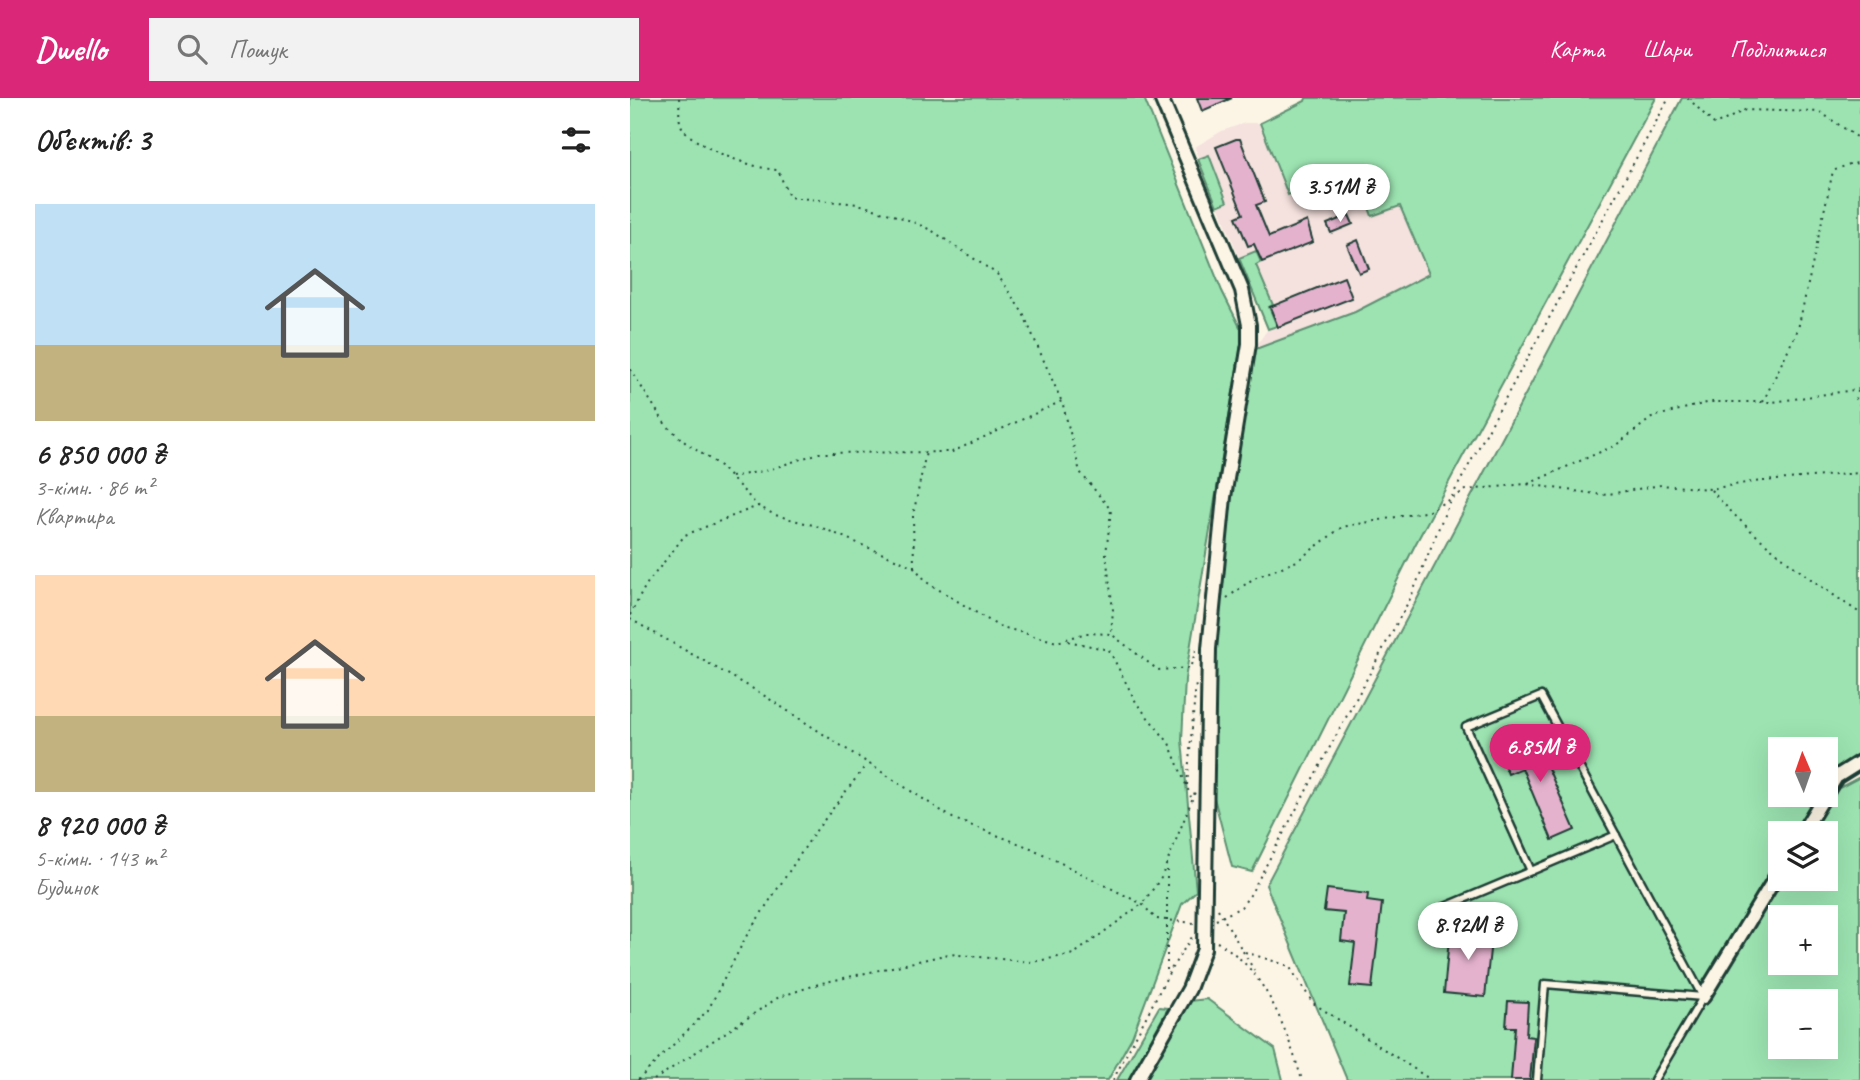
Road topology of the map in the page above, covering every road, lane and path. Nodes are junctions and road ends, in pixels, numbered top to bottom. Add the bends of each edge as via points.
1 (679, 98) edge
2 (1161, 98) edge
3 (1669, 98) edge
4 (1688, 98) edge
5 (1860, 139) edge
6 (1860, 164) edge
7 (630, 369) edge
8 (1860, 384) edge
9 (1859, 389) edge
10 (1062, 401) junction
11 (1763, 402) junction
12 (1860, 405) edge
13 (926, 452) junction
14 (1860, 473) edge
15 (730, 477) junction
16 (1526, 484) junction
17 (1710, 489) junction
18 (1450, 500) junction
19 (758, 506) junction
20 (914, 567) junction
21 (1215, 607) junction
22 (1860, 613) edge
23 (630, 617) edge
24 (1111, 634) junction
25 (1067, 641) junction
26 (1199, 642) dead end
27 (1195, 652) junction
28 (1197, 661) dead end
29 (1196, 674) dead end
30 (1860, 762) edge
31 (867, 764) junction
32 (1187, 786) junction
33 (1197, 787) dead end
34 (1192, 799) junction
35 (1809, 821) edge
36 (1616, 835) junction
37 (1167, 862) junction
38 (1531, 871) junction
39 (1768, 890) edge
40 (1142, 904) junction
41 (1217, 908) dead end
42 (1440, 909) dead end
43 (1222, 916) junction
44 (1168, 921) junction
45 (1207, 924) junction
46 (1245, 952) junction
47 (1255, 973) junction
48 (1167, 977) junction
49 (1703, 997) junction
50 (638, 1080) edge
51 (654, 1080) edge
52 (1113, 1080) edge
53 (1137, 1080) edge
54 (1302, 1080) edge
55 (1431, 1080) edge
56 (1537, 1080) edge
57 (1654, 1080) edge

1 - 10 path via 680,123 688,136 751,166 778,170 789,197 858,204 906,219 931,230 997,274 1023,313
2 - 21 street via 1245,301 1249,344 1224,497
3 - 18 path
4 - 5 path via 1715,125 1745,110 1820,111
6 - 11 path via 1833,171 1798,329
7 - 15 path via 666,425
8 - 9 path
9 - 11 path
9 - 12 path via 1856,399
10 - 13 path via 952,452
10 - 24 path via 1080,472 1111,510 1106,554
11 - 16 path via 1710,402 1653,417 1616,445
13 - 15 path via 818,453
13 - 20 path via 913,516
14 - 17 path
15 - 19 path
16 - 17 path via 1604,495 1661,485
16 - 18 path via 1466,490
17 - 22 path via 1738,521 1780,556
18 - 21 path via 1429,510 1342,527 1297,561 1254,578
18 - 43 path via 1411,597 1305,795 1250,895 1241,907
19 - 20 path
19 - 23 path via 685,536 646,584
20 - 25 path via 928,583 998,626
21 - 45 street via 1209,649
23 - 31 path via 757,691
24 - 25 path via 1086,633
24 - 27 path via 1158,670 1191,668
25 - 32 path via 1109,650 1137,704 1169,743
26 - 27 path
27 - 28 path
29 - 32 path
30 - 35 street via 1836,777
31 - 40 path via 954,819 1031,848
31 - 50 path via 747,935 708,1010
32 - 34 path
33 - 34 path
34 - 37 path
36 - 38 lane
36 - 38 lane via 1541,696 1466,727
36 - 49 lane
37 - 40 path
37 - 44 path
38 - 42 lane
39 - 49 street
40 - 44 path via 1156,919
40 - 51 path via 1074,954 1031,962 949,954 779,997
41 - 43 path
43 - 45 path
43 - 46 path
44 - 45 path
44 - 48 path
45 - 47 path via 1213,940
45 - 48 path via 1195,932
45 - 53 street via 1204,950 1189,989
46 - 47 path
46 - 55 path via 1289,966 1313,1003
47 - 54 path via 1289,1040
48 - 52 path
49 - 56 lane via 1545,984
49 - 57 lane

